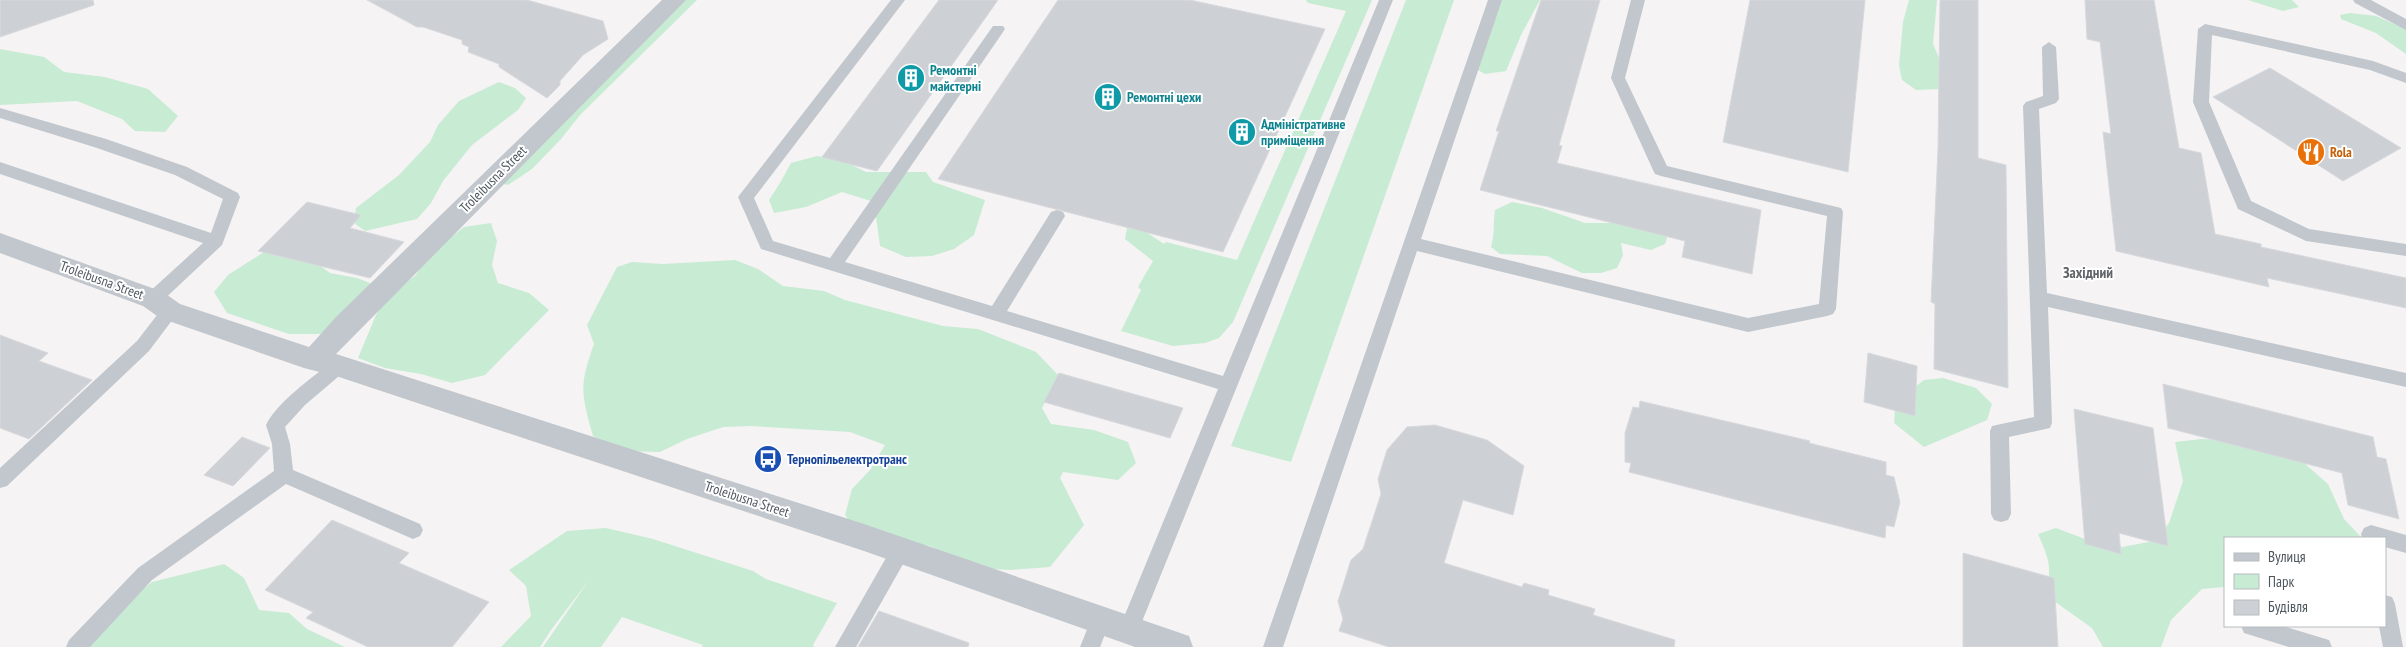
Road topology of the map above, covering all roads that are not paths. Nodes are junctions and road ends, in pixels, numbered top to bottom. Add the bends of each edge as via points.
1 (675, 0) edge
2 (898, 0) edge
3 (1386, 0) edge
4 (1495, 0) edge
5 (1638, 0) edge
6 (2360, 0) edge
7 (2406, 25) edge
8 (998, 28) dead end
9 (2049, 47) dead end
10 (2406, 78) edge
11 (0, 113) edge
12 (0, 168) edge
13 (1057, 216) dead end
14 (216, 241) junction
15 (0, 243) edge
16 (1412, 243) junction
17 (2406, 250) edge
18 (834, 265) junction
19 (2039, 298) junction
20 (162, 305) junction
21 (996, 314) junction
22 (327, 363) junction
23 (2406, 380) edge
24 (1230, 385) junction
25 (284, 476) junction
26 (0, 480) edge
27 (2002, 514) dead end
28 (413, 530) dead end
29 (2372, 537) edge
30 (2382, 537) edge
31 (2386, 538) edge
32 (2406, 544) edge
33 (901, 550) junction
34 (2386, 609) edge
35 (1101, 619) junction
36 (2254, 627) edge
37 (1129, 630) junction
38 (76, 647) edge
39 (845, 647) edge
40 (1090, 647) edge
41 (1177, 647) edge
42 (1273, 647) edge
43 (2322, 647) edge
44 (2393, 647) edge

1 - 22 street, Troleibusna Street via 360,311
2 - 18 lane via 746,198 767,245
3 - 24 lane
4 - 16 lane
5 - 16 lane via 1618,78 1661,170 1835,212 1827,309 1748,325
6 - 7 lane
8 - 18 lane
9 - 19 lane via 2051,99 2031,106
10 - 17 lane via 2373,66 2204,29 2202,102 2244,205 2306,235
11 - 14 lane via 181,171 232,197
12 - 14 lane
13 - 21 lane
14 - 20 lane
15 - 20 street, Troleibusna Street
16 - 42 lane
18 - 21 lane
19 - 23 lane
19 - 27 lane via 2043,423 1999,431
20 - 22 street, Troleibusna Street
20 - 26 lane via 143,346
21 - 24 lane
22 - 25 lane via 275,425 281,444
22 - 33 street, Troleibusna Street
24 - 37 lane
25 - 28 lane
25 - 38 lane via 145,574
29 - 30 lane via 2371,534
31 - 32 lane
33 - 35 street, Troleibusna Street
33 - 39 lane
34 - 44 lane
35 - 37 street, Troleibusna Street
35 - 40 lane
36 - 43 lane
37 - 41 street, Troleibusna Street

